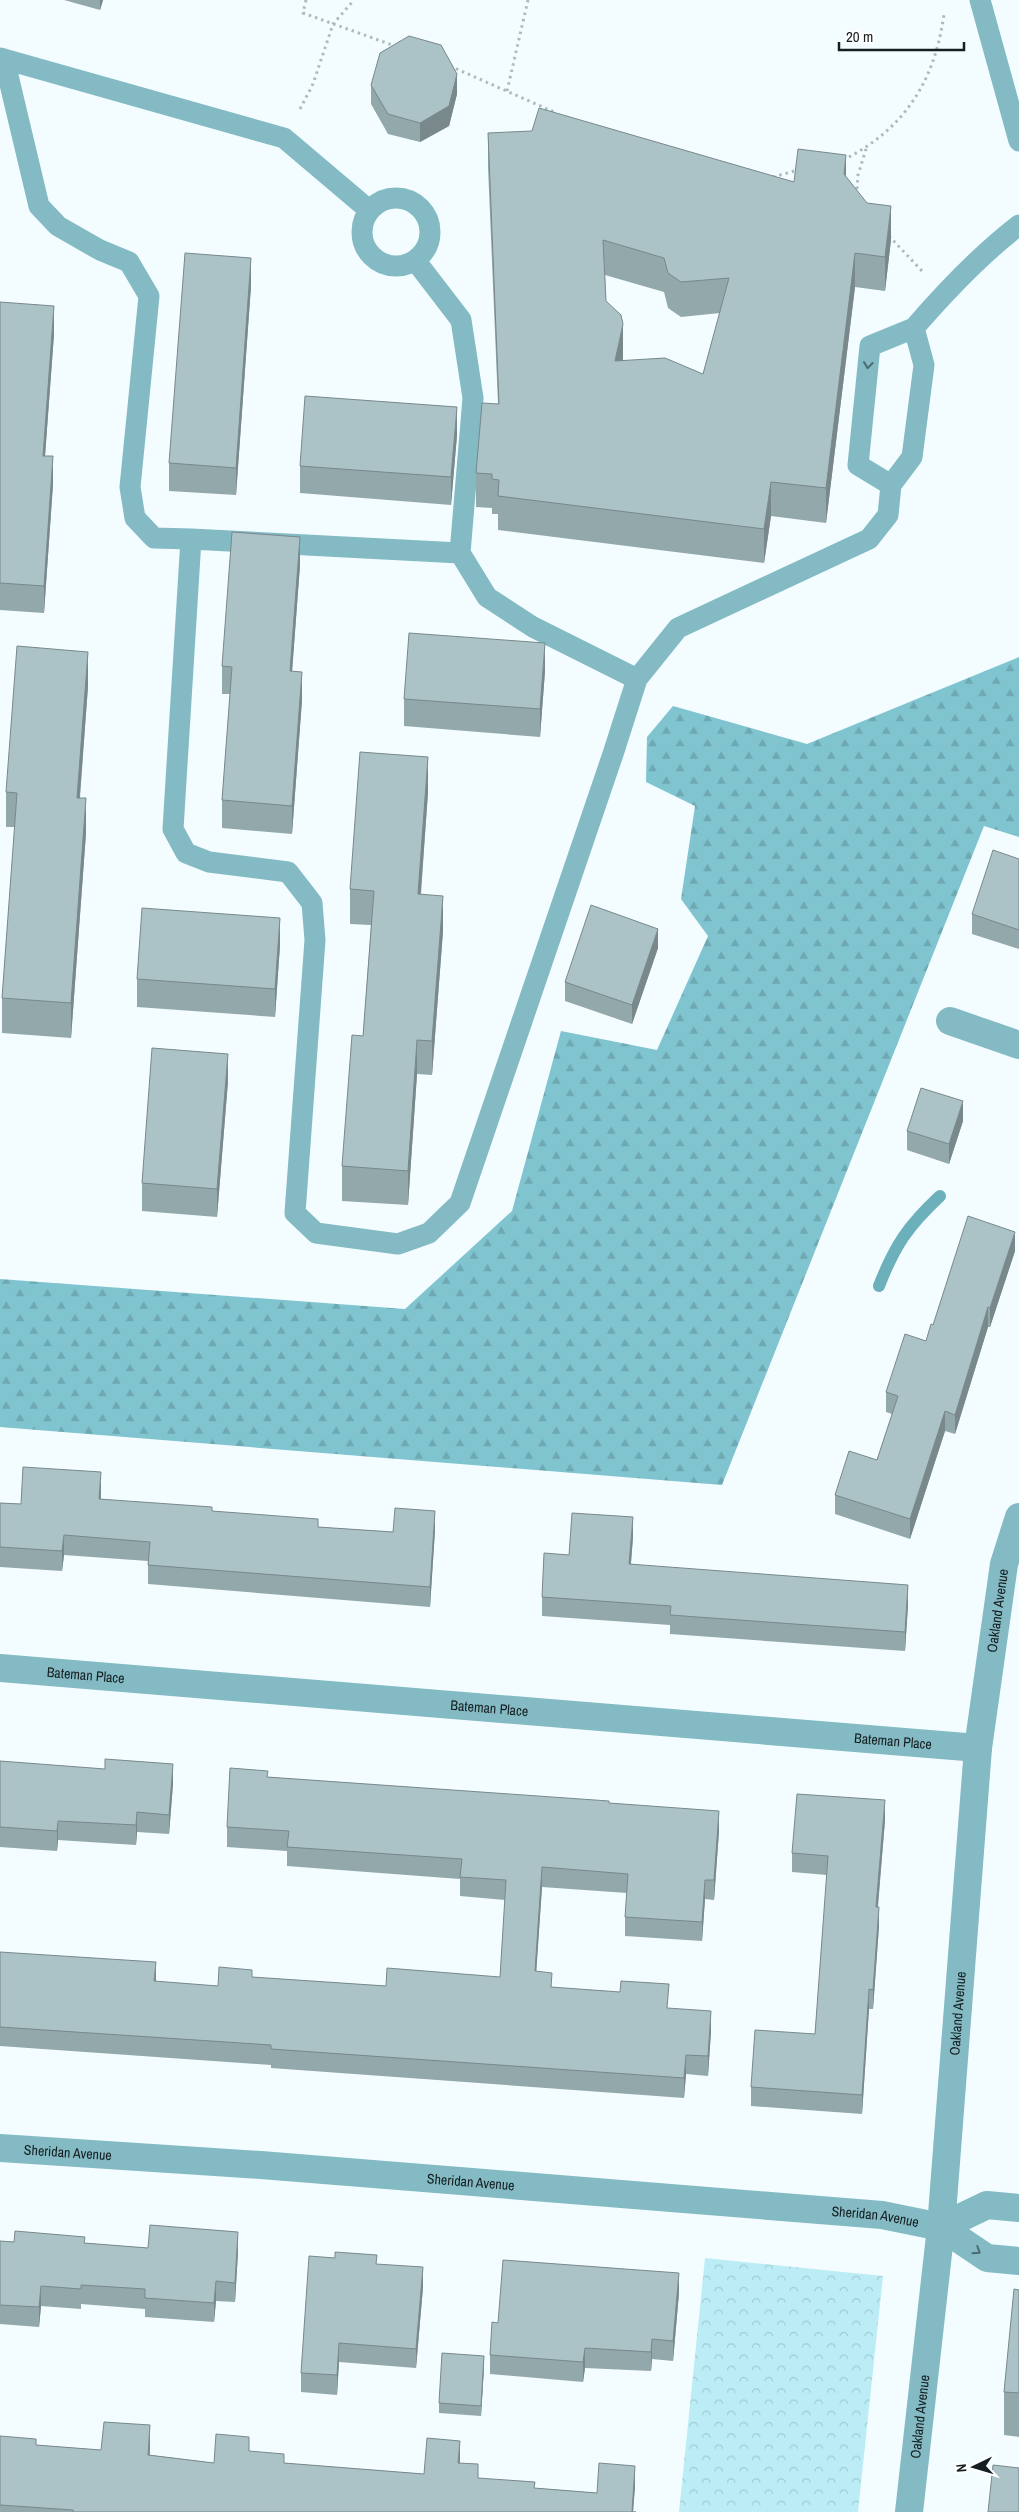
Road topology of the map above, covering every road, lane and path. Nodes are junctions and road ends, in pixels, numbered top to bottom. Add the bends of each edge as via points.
1 (306, 0) edge
2 (354, 0) edge
3 (528, 0) edge
4 (980, 0) edge
5 (944, 14) dead end
6 (333, 24) junction
7 (398, 47) edge
8 (2, 58) edge
9 (444, 63) edge
10 (313, 84) dead end
11 (507, 91) junction
12 (561, 115) edge
13 (1019, 141) edge
14 (866, 148) junction
15 (836, 163) edge
16 (807, 167) edge
17 (767, 178) edge
18 (850, 183) edge
19 (857, 190) junction
20 (861, 197) edge
21 (369, 210) junction
22 (1019, 225) edge
23 (885, 231) edge
24 (415, 260) junction
25 (926, 275) dead end
26 (914, 328) junction
27 (891, 486) junction
28 (192, 539) junction
29 (460, 553) junction
30 (637, 679) junction
31 (950, 1021) dead end
32 (1019, 1046) edge
33 (1019, 1517) edge
34 (0, 1668) edge
35 (978, 1748) junction
36 (0, 2148) edge
37 (1019, 2208) edge
38 (940, 2228) junction
39 (1019, 2261) edge
40 (909, 2512) edge

1 - 6 path via 303,13
2 - 6 path
3 - 11 path
4 - 13 lane
5 - 14 path via 940,44 916,97 893,126
6 - 7 path
6 - 10 path
8 - 21 lane via 284,138
8 - 28 lane via 39,206 58,226 129,262 149,296 130,487 135,518 154,538
9 - 11 path
11 - 12 path
14 - 15 path
14 - 19 path
16 - 17 path
18 - 19 path
19 - 20 path
21 - 24 lane via 362,236 366,250 389,266 403,266
21 - 24 lane via 392,198 405,198 417,204 430,226 425,251
22 - 26 lane via 946,292
23 - 25 path
24 - 29 lane via 461,320 473,398
26 - 27 lane via 924,365 912,457
26 -> 27 lane via 870,346 858,465
27 - 30 lane via 888,515 868,538 678,628
28 - 29 lane
28 - 30 lane via 173,829 186,853 209,862 288,872 312,903 315,940 295,1212 316,1233 398,1244 429,1234 460,1203
29 - 30 lane via 487,597 533,627
31 - 32 street
33 - 35 street, Oakland Avenue via 1004,1564
34 - 35 street, Bateman Place
35 - 38 street, Oakland Avenue
36 - 38 street, Sheridan Avenue via 271,2166 872,2214
37 - 38 street via 987,2206
38 -> 39 street, Sheridan Avenue via 987,2258
38 - 40 street, Oakland Avenue

